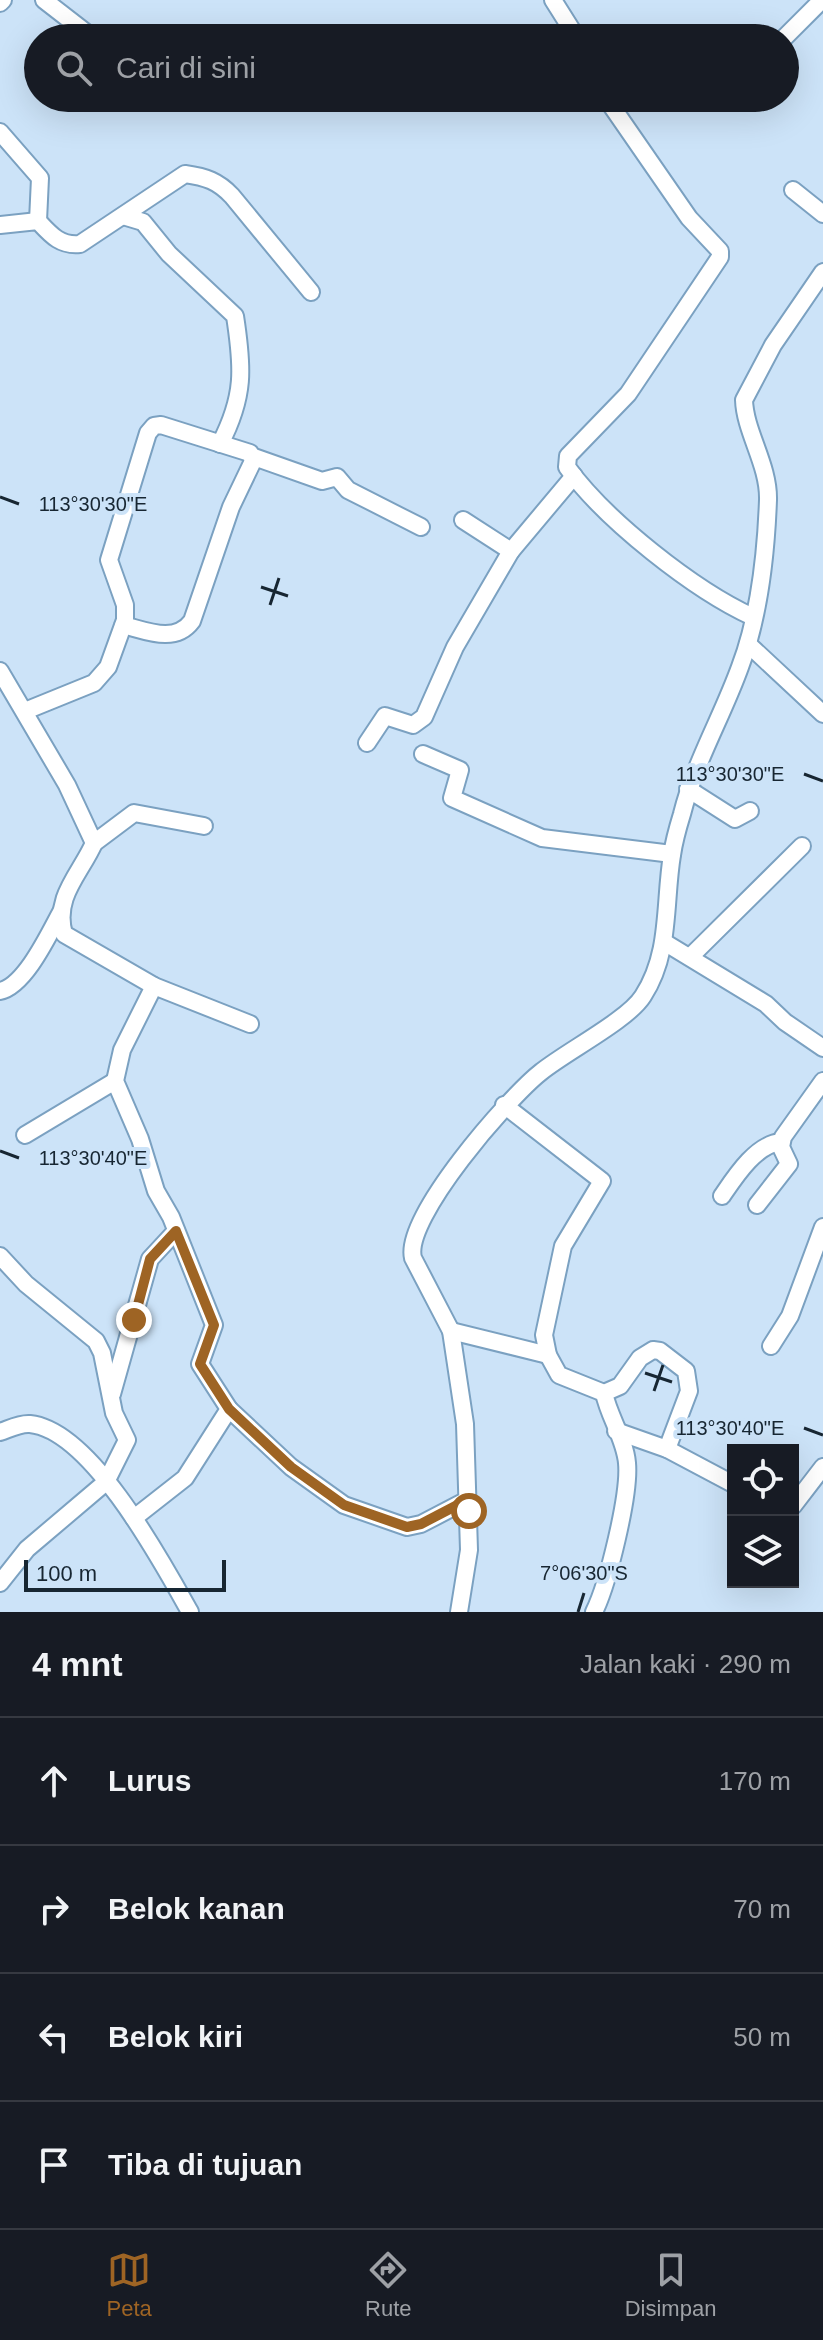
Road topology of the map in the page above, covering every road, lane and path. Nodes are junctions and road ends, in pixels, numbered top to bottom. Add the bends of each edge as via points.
1 (44, 0) edge
2 (553, 0) edge
3 (822, 0) edge
4 (75, 24) edge
5 (568, 24) edge
6 (798, 24) edge
7 (616, 112) edge
8 (0, 132) edge
9 (793, 190) dead end
10 (823, 214) edge
11 (123, 216) junction
12 (38, 221) junction
13 (0, 225) edge
14 (823, 272) edge
15 (311, 292) dead end
16 (220, 444) junction
17 (254, 457) junction
18 (574, 476) junction
19 (463, 520) dead end
20 (421, 527) dead end
21 (511, 551) junction
22 (753, 617) junction
23 (123, 625) junction
24 (748, 644) junction
25 (0, 671) edge
26 (25, 711) junction
27 (823, 714) edge
28 (367, 743) dead end
29 (423, 754) dead end
30 (688, 789) junction
31 (750, 811) dead end
32 (204, 826) dead end
33 (94, 843) junction
34 (802, 846) dead end
35 (672, 854) junction
36 (61, 911) junction
37 (664, 942) junction
38 (691, 956) junction
39 (154, 986) junction
40 (0, 991) edge
41 (250, 1024) dead end
42 (823, 1048) edge
43 (115, 1081) junction
44 (823, 1081) edge
45 (504, 1105) junction
46 (25, 1135) dead end
47 (781, 1142) junction
48 (722, 1196) dead end
49 (757, 1205) dead end
50 (823, 1227) edge
51 (176, 1231) junction
52 (0, 1256) edge
53 (451, 1331) junction
54 (771, 1346) dead end
55 (548, 1355) junction
56 (604, 1393) junction
57 (110, 1399) junction
58 (229, 1409) junction
59 (616, 1431) junction
60 (0, 1432) edge
61 (667, 1449) junction
62 (823, 1467) edge
63 (727, 1481) edge
64 (106, 1482) junction
65 (799, 1498) edge
66 (467, 1500) junction
67 (134, 1518) junction
68 (0, 1583) edge
69 (190, 1612) edge
70 (459, 1612) edge
71 (594, 1612) edge

1 - 4 street
2 - 5 street
3 - 6 street
7 - 18 street via 720,257 628,394 568,456 567,467
8 - 12 street via 40,178
9 - 10 street
11 - 12 street via 68,246
11 - 15 street via 185,174 206,177 232,196
11 - 16 street via 143,222 235,316 241,389
12 - 13 street
14 - 22 street via 773,345 744,400 768,495
16 - 17 street
16 - 23 street via 161,425 148,433 109,560 125,605
17 - 20 street via 322,481 337,477 348,490
17 - 23 street via 231,507 196,615 186,629 160,634
18 - 21 street
18 - 22 street via 692,583
19 - 21 street
21 - 28 street via 455,647 424,717 413,725 385,716
22 - 24 street
23 - 26 street via 102,677
24 - 27 street
24 - 30 street
25 - 26 street
26 - 33 street
29 - 35 street via 460,770 452,798 542,838
30 - 31 street via 727,817
30 - 35 street
32 - 33 street via 134,813
33 - 36 street
34 - 38 street
35 - 37 street
36 - 39 street via 64,934 71,940
36 - 40 street via 21,976
37 - 38 street
37 - 45 street via 642,998
38 - 42 street
39 - 41 street
39 - 43 street via 122,1050
43 - 46 street
43 - 51 street
44 - 47 street
45 - 53 street via 431,1205 411,1247
45 - 55 street via 602,1181 563,1246 546,1318
47 - 48 street via 757,1155
47 - 49 street via 789,1164
50 - 54 street via 790,1316
51 - 57 street via 150,1259
51 - 58 street via 214,1325 200,1364
52 - 57 street via 96,1341
53 - 55 street
53 - 66 street via 465,1424
55 - 56 street via 559,1375
56 - 59 street
56 - 61 street via 620,1386 640,1358 653,1350 686,1371 689,1391
57 - 64 street via 127,1440
58 - 66 street via 291,1467 344,1505 407,1527
58 - 67 street via 185,1478
59 - 61 street
59 - 71 street via 627,1461 626,1483 606,1585
60 - 64 street via 33,1424 72,1442
61 - 63 street
62 - 65 street
64 - 67 street
64 - 68 street via 27,1549
66 - 70 street via 469,1550
67 - 69 street

